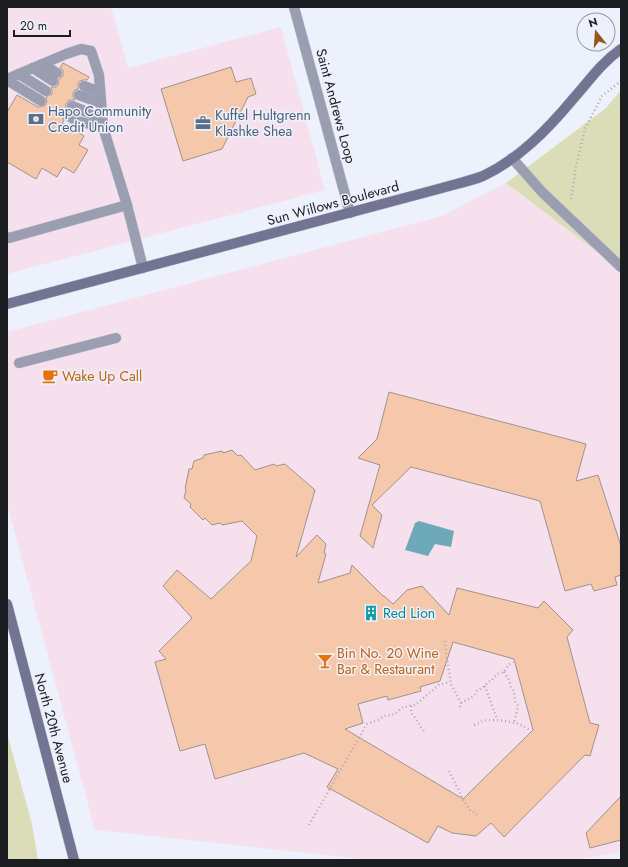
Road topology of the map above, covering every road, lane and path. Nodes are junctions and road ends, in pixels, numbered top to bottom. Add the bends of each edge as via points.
1 (294, 7) edge
2 (621, 49) edge
3 (38, 66) junction
4 (19, 74) junction
5 (55, 77) dead end
6 (7, 80) edge
7 (621, 81) edge
8 (46, 91) dead end
9 (100, 92) junction
10 (41, 101) dead end
11 (101, 103) junction
12 (72, 106) dead end
13 (67, 115) dead end
14 (103, 123) junction
15 (512, 158) junction
16 (571, 200) dead end
17 (126, 206) junction
18 (350, 213) junction
19 (7, 237) edge
20 (621, 267) edge
21 (143, 268) junction
22 (7, 304) edge
23 (116, 338) dead end
24 (19, 363) dead end
25 (7, 604) edge
26 (445, 641) dead end
27 (513, 662) dead end
28 (504, 672) junction
29 (450, 682) junction
30 (485, 686) junction
31 (461, 703) junction
32 (411, 706) junction
33 (459, 709) dead end
34 (497, 719) junction
35 (514, 723) junction
36 (474, 725) dead end
37 (530, 730) dead end
38 (425, 732) dead end
39 (449, 771) dead end
40 (477, 815) dead end
41 (309, 825) dead end
42 (74, 860) edge

1 - 18 street, Saint Andrews Loop
2 - 15 street, Sun Willows Boulevard via 604,62 548,128
3 - 4 street
3 - 5 street
3 - 9 street via 81,49 91,51 99,75
4 - 6 street
4 - 8 street
6 - 10 street
7 - 16 path via 602,96 585,129
9 - 11 street
9 - 11 street via 81,90
11 - 14 street
12 - 14 street
13 - 14 street via 77,121
14 - 17 street
15 - 18 street, Sun Willows Boulevard via 481,176
15 - 20 street via 542,192
17 - 19 street
17 - 21 street
18 - 21 street, Sun Willows Boulevard
21 - 22 street, Sun Willows Boulevard
23 - 24 street
25 - 42 street, North 20th Avenue
26 - 29 path
27 - 28 path
28 - 30 path via 497,674
28 - 35 path via 518,706
29 - 31 path
29 - 32 path via 439,685
30 - 31 path
30 - 34 path
31 - 33 path
32 - 38 path via 411,713
32 - 41 path via 367,724
34 - 35 path
34 - 36 path
35 - 37 path via 524,725
39 - 40 path via 464,801

